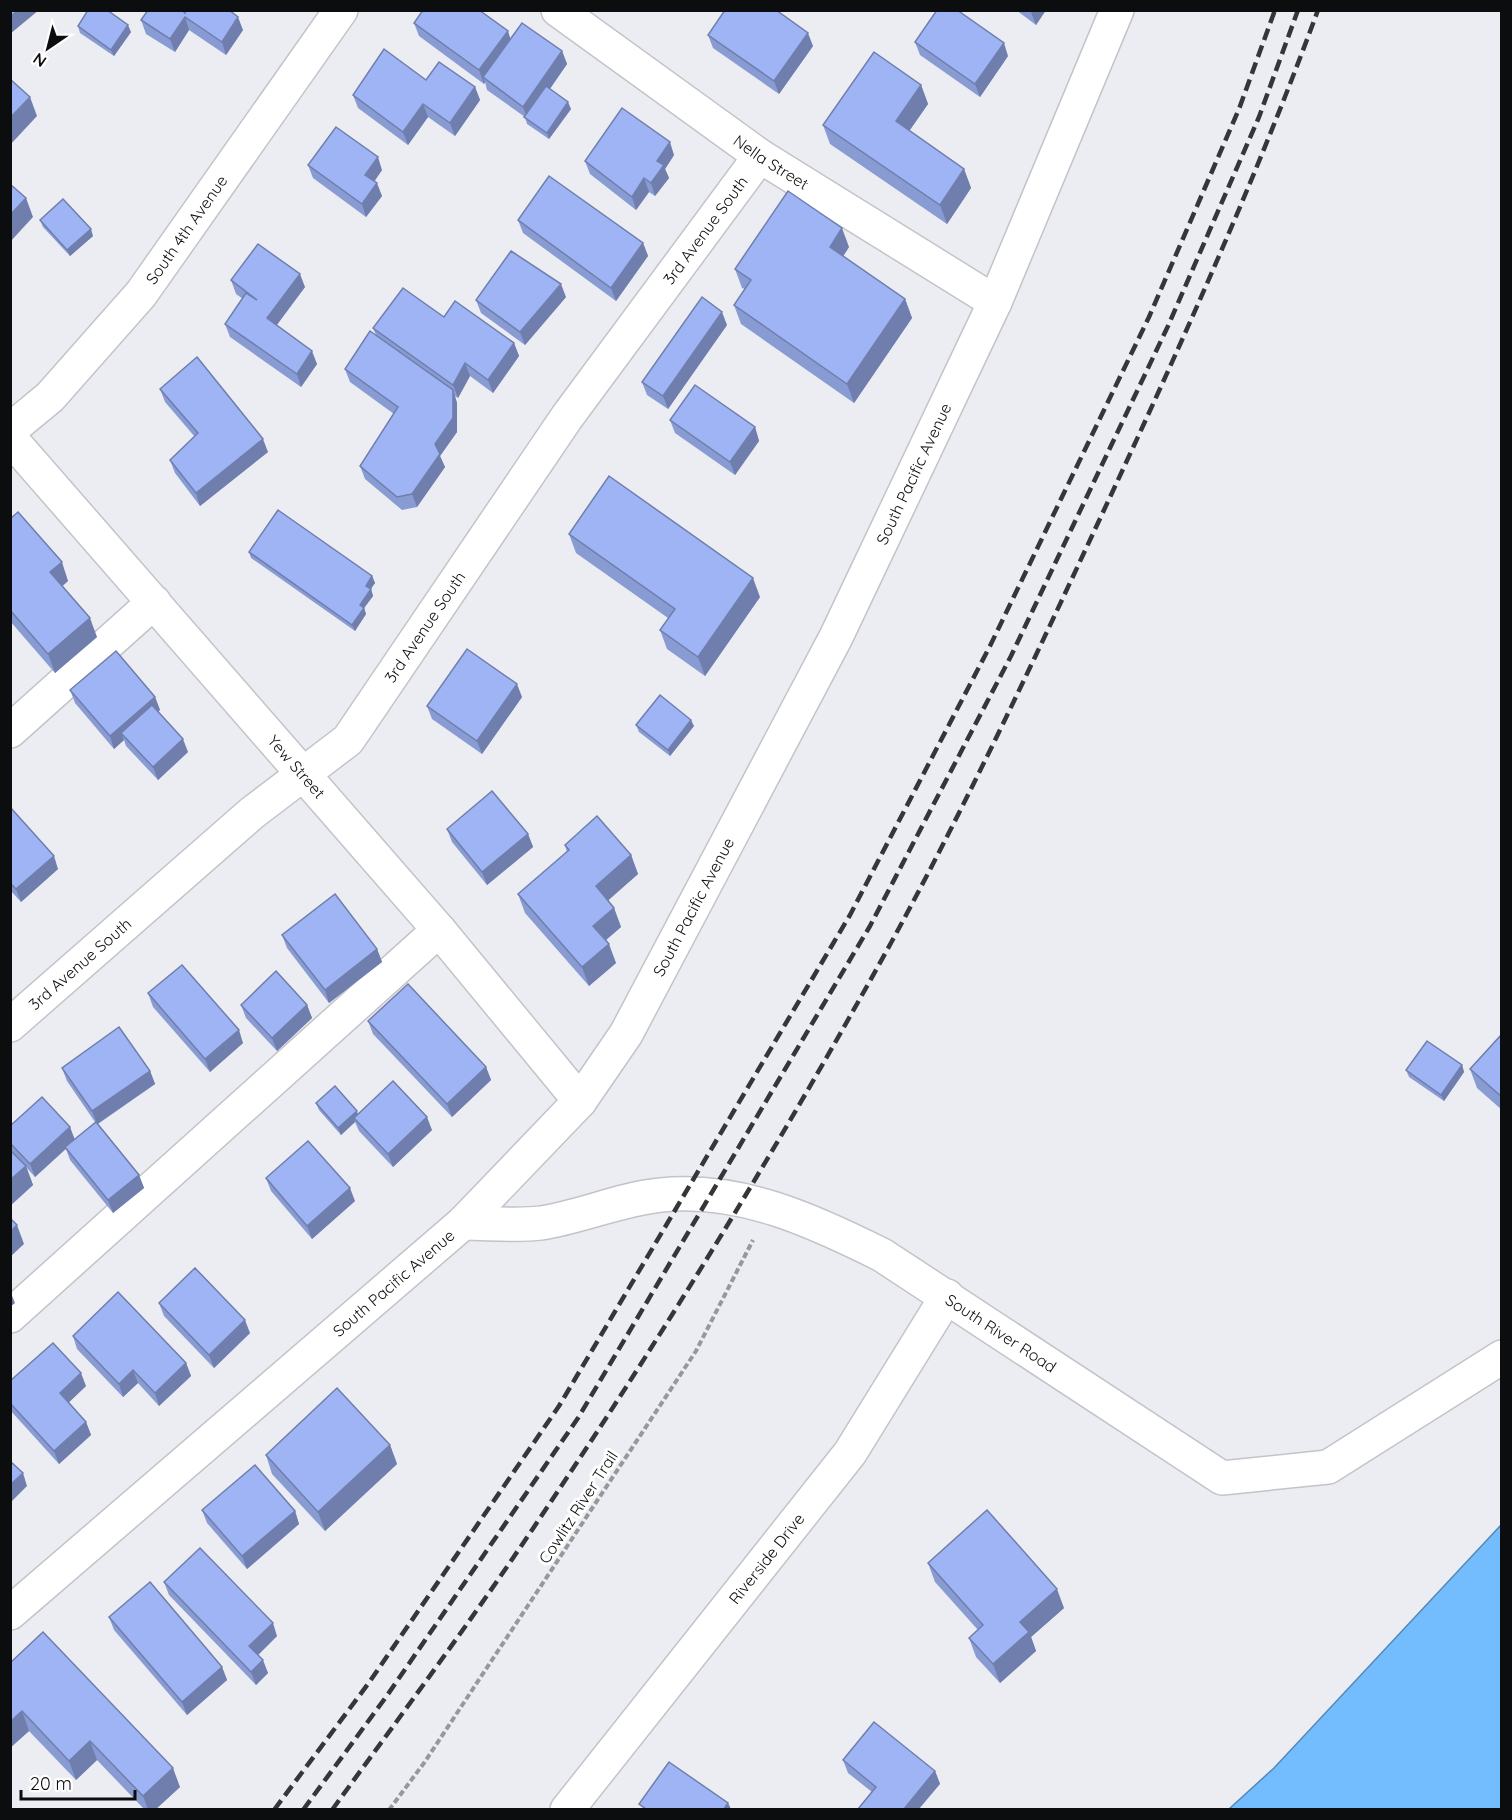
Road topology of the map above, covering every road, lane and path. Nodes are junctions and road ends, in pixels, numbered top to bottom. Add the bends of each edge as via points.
1 (341, 10) edge
2 (558, 10) edge
3 (1117, 10) edge
4 (760, 156) junction
5 (995, 302) junction
6 (10, 430) edge
7 (10, 438) edge
8 (154, 602) junction
9 (10, 731) edge
10 (303, 776) junction
11 (440, 930) junction
12 (10, 1025) edge
13 (580, 1101) junction
14 (770, 1206) junction
15 (463, 1223) junction
16 (947, 1296) junction
17 (10, 1316) edge
18 (1502, 1357) edge
19 (10, 1613) edge
20 (389, 1809) edge
21 (567, 1809) edge

1 - 6 street, South 4th Avenue via 141,294 50,397
2 - 4 street, Nella Street
3 - 5 street, South Pacific Avenue
4 - 5 street, Nella Street
4 - 10 street, 3rd Avenue South via 567,417 348,740
5 - 13 street, South Pacific Avenue via 836,637 626,1034
7 - 8 street, Yew Street
8 - 9 street
8 - 10 street, Yew Street
10 - 11 street, Yew Street
10 - 12 street, 3rd Avenue South via 252,813
11 - 13 street, Yew Street
11 - 17 street
13 - 15 street, South Pacific Avenue
14 - 15 street, South River Road via 712,1194 658,1195 540,1223
14 - 16 street, South River Road via 823,1225
14 - 20 path, Cowlitz River Trail via 696,1351 424,1763
15 - 19 street, South Pacific Avenue
16 - 18 street, South River Road via 1222,1478 1328,1467
16 - 21 street, Riverside Drive via 850,1453

